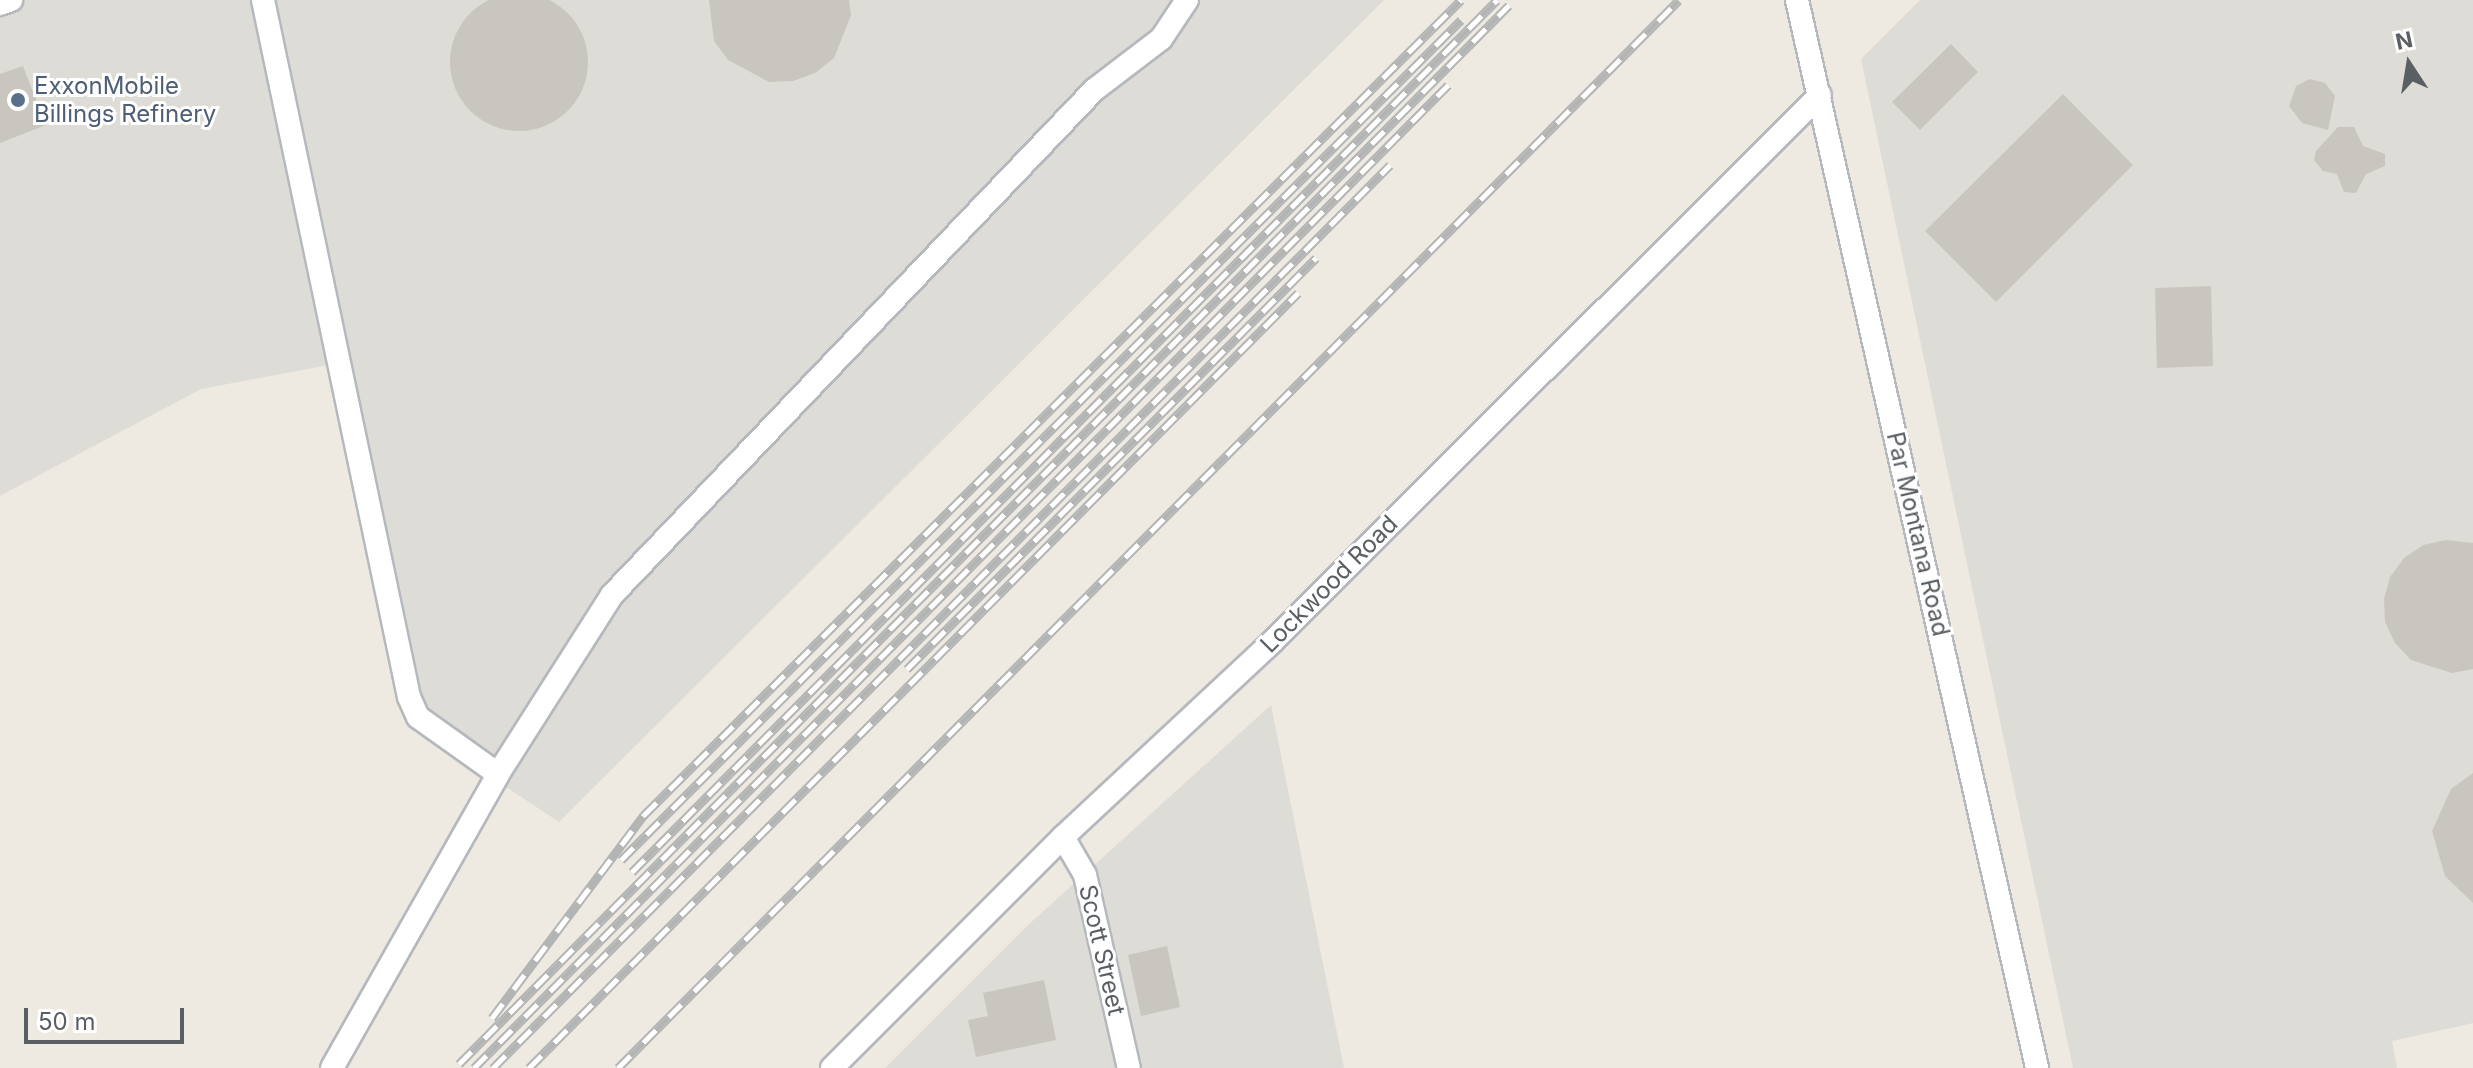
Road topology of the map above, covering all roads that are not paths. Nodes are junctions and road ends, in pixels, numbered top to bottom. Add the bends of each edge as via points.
1 (11, 0) edge
2 (263, 0) edge
3 (1187, 0) edge
4 (1797, 0) edge
5 (0, 4) edge
6 (1820, 95) junction
7 (498, 774) junction
8 (1063, 837) junction
9 (332, 1068) edge
10 (832, 1068) edge
11 (1129, 1068) edge
12 (2037, 1068) edge

1 - 5 street
2 - 7 street via 409,697 418,717
3 - 7 street via 1161,39 1094,90 612,595
4 - 6 street, Par Montana Road
6 - 8 street, Lockwood Road via 1272,642
6 - 12 street, Par Montana Road
7 - 9 street
8 - 10 street, Lockwood Road
8 - 11 street, Scott Street via 1085,875

